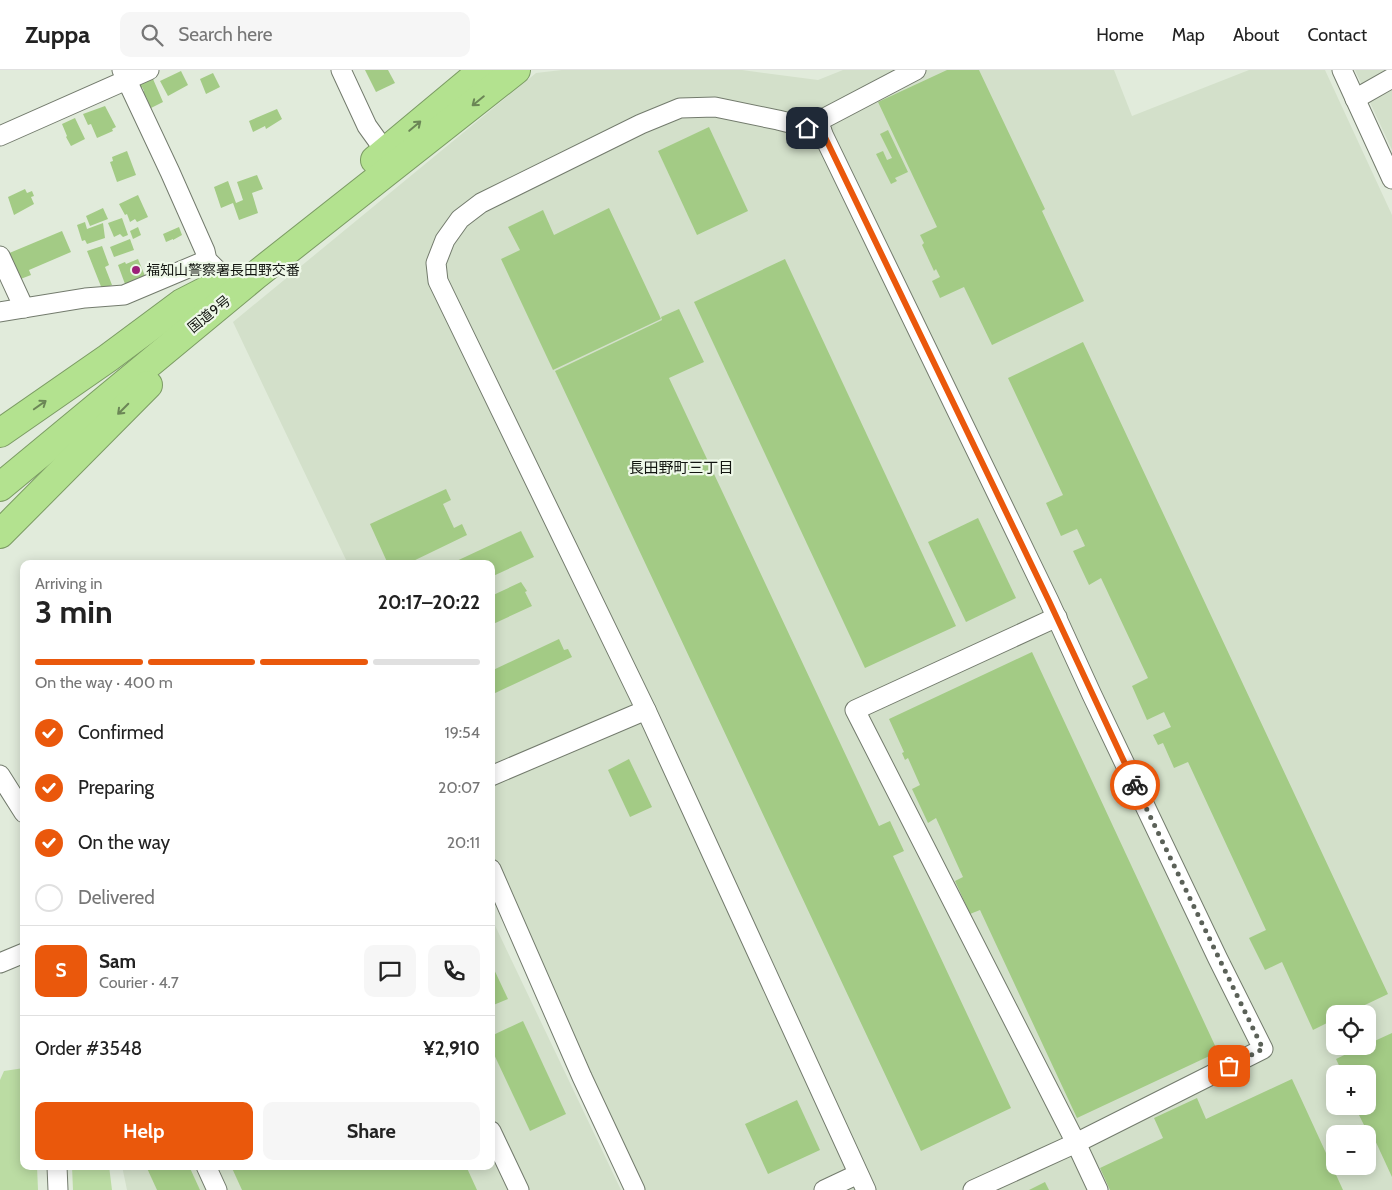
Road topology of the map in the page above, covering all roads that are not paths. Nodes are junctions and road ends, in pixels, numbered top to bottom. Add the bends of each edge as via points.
1 (149, 70) edge
2 (341, 70) edge
3 (483, 70) edge
4 (516, 70) edge
5 (916, 70) edge
6 (1342, 70) edge
7 (125, 75) edge
8 (1392, 78) edge
9 (1355, 99) junction
10 (822, 131) junction
11 (0, 136) edge
12 (385, 151) junction
13 (1392, 179) edge
14 (0, 256) edge
15 (207, 260) junction
16 (256, 276) junction
17 (227, 280) junction
18 (24, 308) junction
19 (0, 312) edge
20 (0, 433) edge
21 (0, 470) edge
22 (0, 487) edge
23 (0, 534) edge
24 (1057, 618) junction
25 (646, 710) junction
26 (495, 774) edge
27 (0, 776) edge
28 (20, 807) edge
29 (495, 878) edge
30 (20, 955) edge
31 (0, 963) edge
32 (495, 1139) edge
33 (1076, 1143) junction
34 (57, 1170) edge
35 (208, 1170) edge
36 (862, 1182) edge
37 (58, 1190) edge
38 (217, 1190) edge
39 (519, 1190) edge
40 (635, 1190) edge
41 (824, 1190) edge
42 (973, 1190) edge
43 (1098, 1190) edge

1 - 7 street
2 - 12 street via 367,126
12 -> 3 highway, 国道9号
4 -> 16 highway, 国道9号
5 - 10 street via 817,122
6 - 9 street
7 - 11 street
7 - 15 street
8 - 9 street
9 - 13 street
10 - 24 street
10 - 25 street via 715,107 680,108 482,203 460,219 445,240 436,263 438,281
12 - 17 highway, 国道9号 via 318,209
14 - 18 street
15 - 17 street
15 - 18 street via 124,294
16 - 22 highway, 国道9号
16 -> 23 highway
20 -> 17 highway via 182,303
17 - 21 highway, 国道9号
18 - 19 street
24 - 33 street via 1263,1049
24 - 33 street via 855,710
25 - 26 street
25 - 36 street
27 - 28 street
29 - 40 street
30 - 31 street
32 - 39 street
33 - 42 street
33 - 43 street
34 - 37 street
35 - 38 street
36 - 41 street

